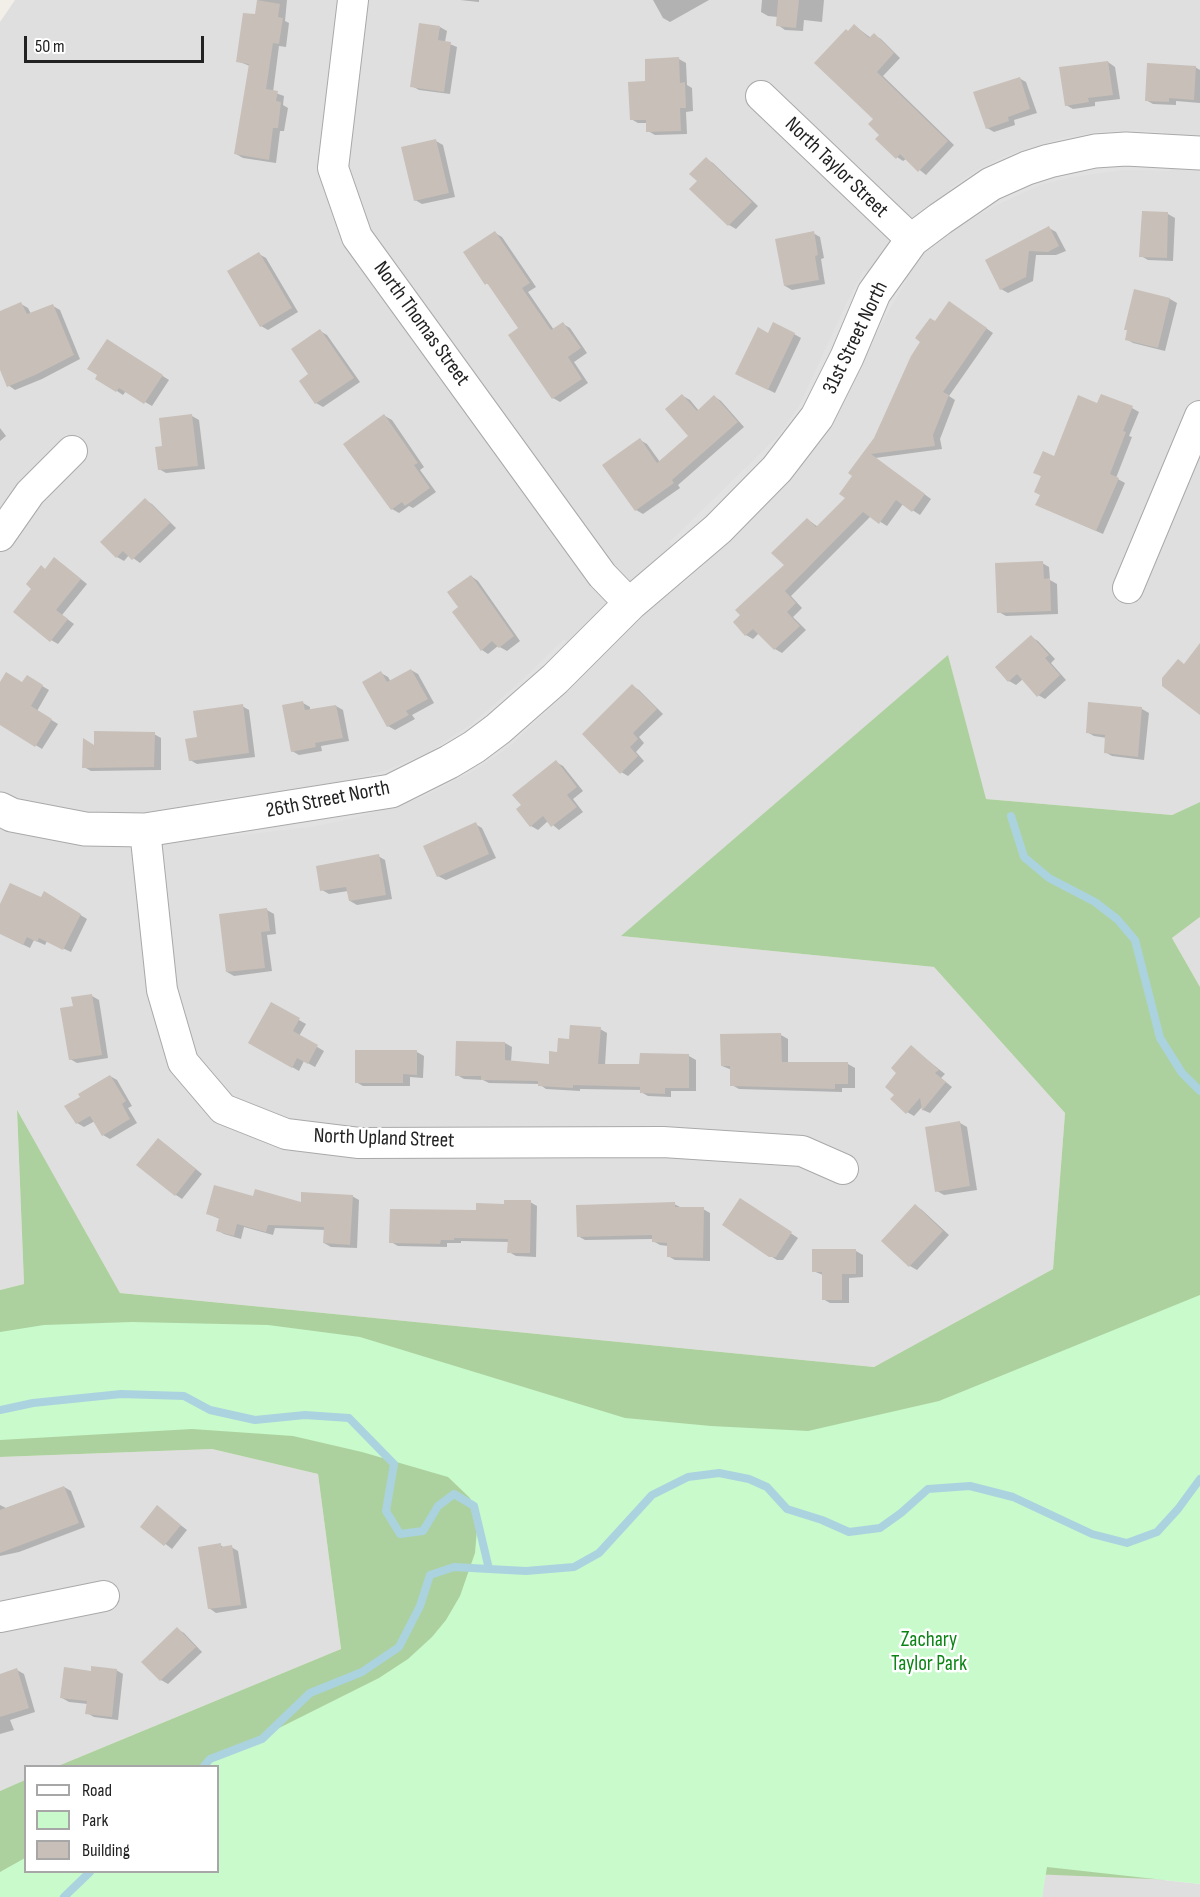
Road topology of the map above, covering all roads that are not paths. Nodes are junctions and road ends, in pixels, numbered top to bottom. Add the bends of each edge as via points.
1 (353, 0) edge
2 (761, 96) dead end
3 (1200, 153) edge
4 (912, 240) junction
5 (1200, 416) edge
6 (72, 451) dead end
7 (0, 536) edge
8 (1128, 588) dead end
9 (630, 604) junction
10 (0, 810) edge
11 (145, 830) junction
12 (843, 1169) dead end
13 (104, 1596) dead end
14 (0, 1617) edge

1 - 9 street, North Thomas Street via 333,168 357,237 602,575
2 - 4 street, North Taylor Street
3 - 4 street, 31st Street North via 1126,149 1049,161 992,184
4 - 9 street, 31st Street North via 874,293 817,417 777,469 718,529
5 - 8 street
6 - 7 street via 30,493
9 - 11 street, 26th Street North via 498,729 449,762 391,791
10 - 11 street, 26th Street North via 86,829
11 - 12 street, North Upland Street via 162,990 183,1062 223,1109 286,1134 359,1143 663,1142 802,1151
13 - 14 street

